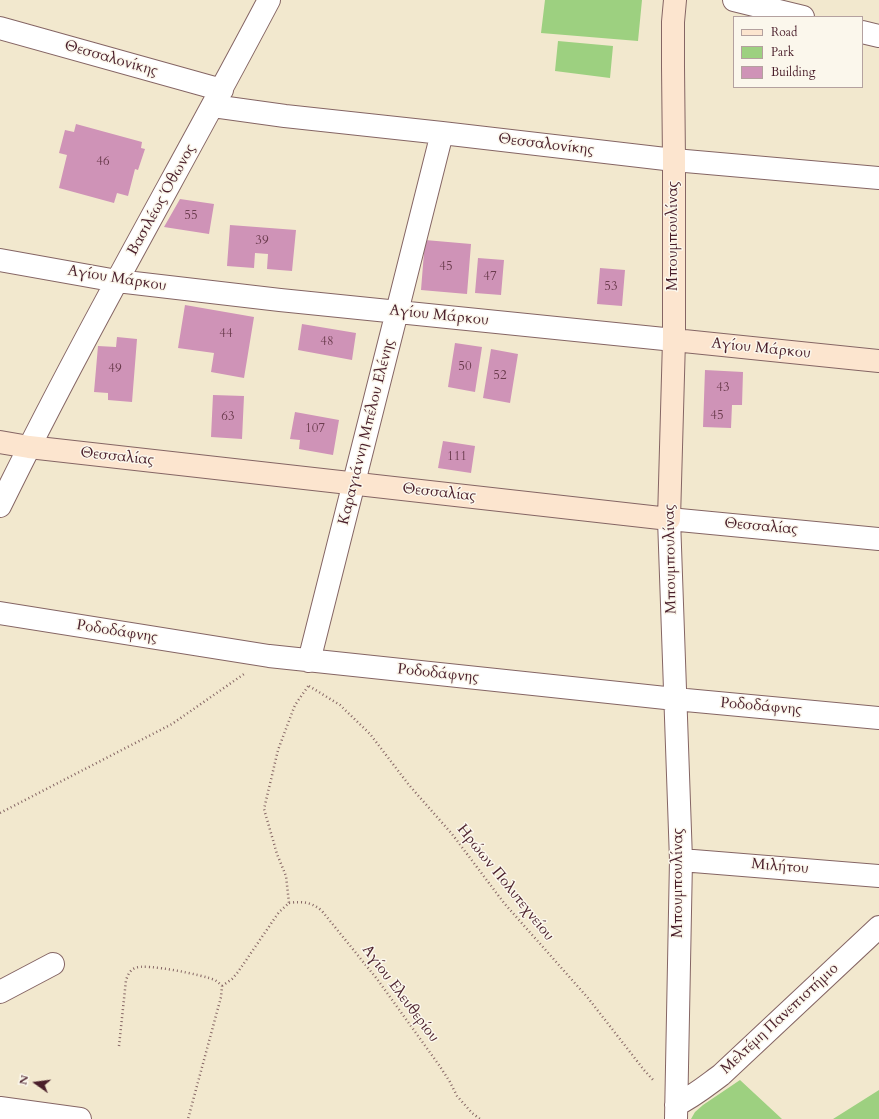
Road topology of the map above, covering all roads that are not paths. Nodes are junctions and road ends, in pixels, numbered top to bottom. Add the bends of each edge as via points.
1 (270, 0) edge
2 (675, 0) edge
3 (734, 0) edge
4 (798, 16) edge
5 (0, 28) edge
6 (863, 32) edge
7 (879, 36) edge
8 (218, 98) junction
9 (442, 133) junction
10 (674, 160) junction
11 (879, 178) edge
12 (0, 260) edge
13 (117, 281) junction
14 (397, 312) junction
15 (674, 340) junction
16 (879, 361) edge
17 (0, 442) edge
18 (29, 447) junction
19 (354, 483) junction
20 (0, 506) edge
21 (669, 518) junction
22 (879, 538) edge
23 (0, 613) edge
24 (309, 661) junction
25 (675, 699) junction
26 (879, 718) edge
27 (681, 860) junction
28 (879, 876) edge
29 (879, 927) edge
30 (53, 964) dead end
31 (0, 992) edge
32 (0, 1108) edge
33 (676, 1112) edge
34 (80, 1119) edge

1 - 8 street, Βασιλέως Όθωνος
2 - 10 street, Μπουμπουλίνας via 672,67
3 - 4 street
5 - 8 street, Θεσσαλονίκης
6 - 7 street
8 - 9 street, Θεσσαλονίκης via 285,116
8 - 13 street, Βασιλέως Όθωνος
9 - 10 street, Θεσσαλονίκης
9 - 14 street, Καραγιάννη Μπέλου Ελένης
10 - 11 street, Θεσσαλονίκης
10 - 15 street, Μπουμπουλίνας
12 - 13 street, Αγίου Μάρκου
13 - 14 street, Αγίου Μάρκου
13 - 18 street, Βασιλέως Όθωνος
14 - 15 street, Αγίου Μάρκου
14 - 19 street, Καραγιάννη Μπέλου Ελένης
15 - 16 street, Αγίου Μάρκου
15 - 21 street, Μπουμπουλίνας
17 - 18 street, Θεσσαλίας
18 - 19 street, Θεσσαλίας
18 - 20 street, Βασιλέως Όθωνος
19 - 21 street, Θεσσαλίας
19 - 24 street, Καραγιάννη Μπέλου Ελένης
21 - 22 street, Θεσσαλίας
21 - 25 street, Μπουμπουλίνας
23 - 24 street, Ροδοδάφνης
24 - 25 street, Ροδοδάφνης
25 - 26 street, Ροδοδάφνης
25 - 27 street, Μπουμπουλίνας
27 - 28 street, Μιλήτου
27 - 33 street, Μπουμπουλίνας
29 - 33 street, Μελτέμη Πανεπιστήμιο via 721,1075
30 - 31 street
32 - 34 street

